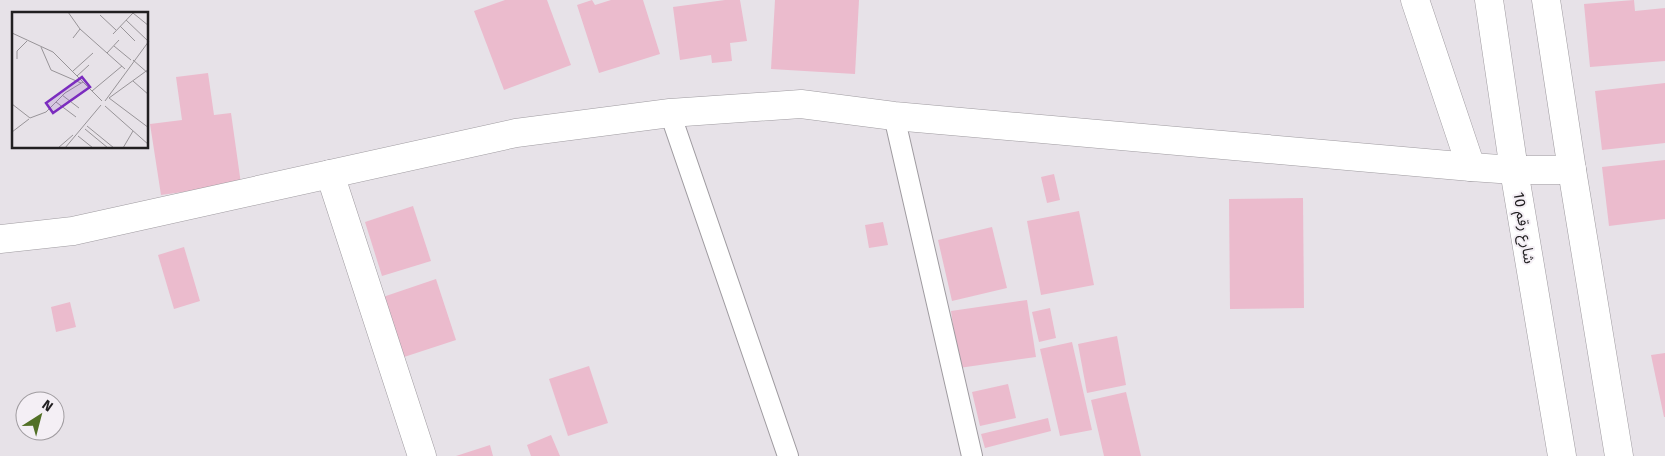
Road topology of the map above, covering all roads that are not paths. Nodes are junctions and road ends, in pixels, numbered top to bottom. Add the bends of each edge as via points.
1 (1415, 0) edge
2 (1489, 0) edge
3 (1546, 0) edge
4 (670, 113) junction
5 (894, 116) junction
6 (1471, 167) junction
7 (1514, 170) junction
8 (1572, 170) junction
9 (330, 174) junction
10 (0, 239) edge
11 (422, 456) edge
12 (788, 456) edge
13 (972, 456) edge
14 (1562, 456) edge
15 (1619, 456) edge

1 - 6 street
2 - 7 street, شارع رقم 10
3 - 8 street
4 - 5 street via 801,104
4 - 9 street via 516,133
4 - 12 lane
5 - 6 street
5 - 13 lane
6 - 7 street
7 - 8 street
7 - 14 street, شارع رقم 10
8 - 15 street
9 - 10 street via 73,231
9 - 11 street

